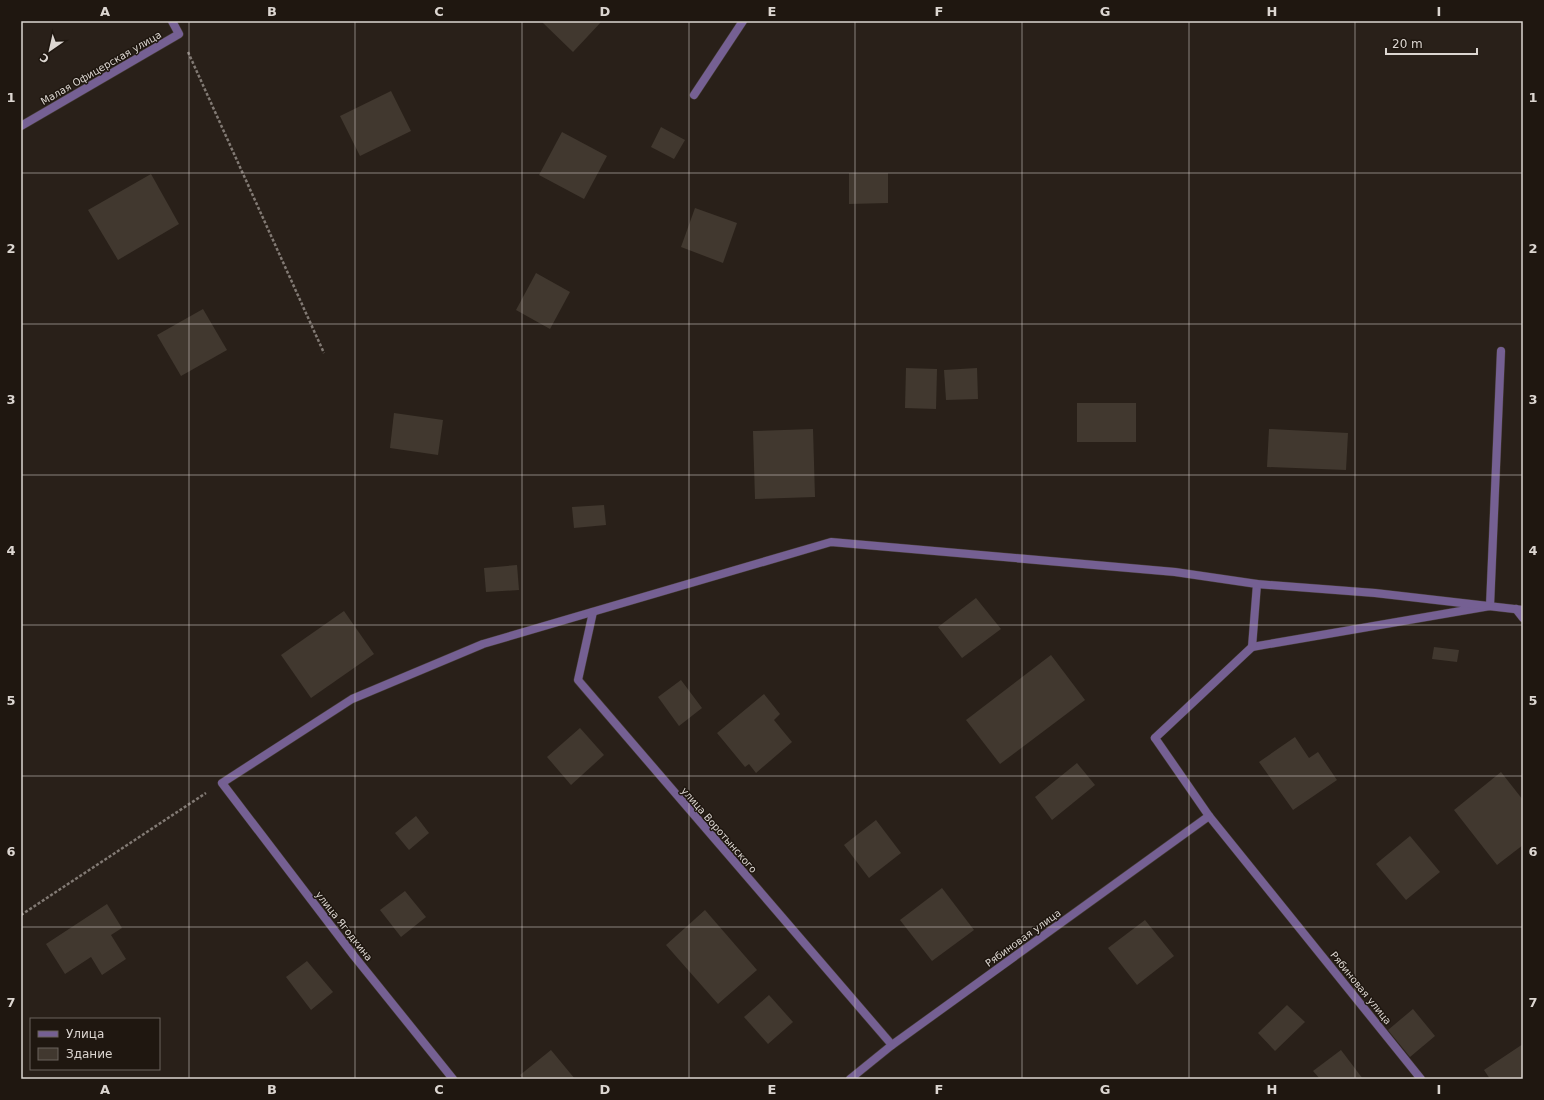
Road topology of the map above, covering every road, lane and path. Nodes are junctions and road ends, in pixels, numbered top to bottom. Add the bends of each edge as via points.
1 (172, 21) edge
2 (743, 21) edge
3 (179, 34) junction
4 (694, 95) dead end
5 (21, 126) edge
6 (1501, 351) dead end
7 (324, 353) dead end
8 (1257, 584) junction
9 (1490, 606) junction
10 (1520, 609) edge
11 (593, 612) junction
12 (1523, 618) edge
13 (1252, 647) junction
14 (222, 783) junction
15 (1209, 816) junction
16 (21, 915) edge
17 (892, 1045) junction
18 (453, 1079) edge
19 (850, 1079) edge
20 (1421, 1079) edge

1 - 3 street
2 - 4 street
3 - 5 street, Малая Офицерская улица
3 - 7 path
6 - 9 street
8 - 9 street via 1375,593
8 - 11 street via 1175,572 831,542
8 - 13 street
9 - 10 street
9 - 13 street
10 - 12 street
11 - 14 street via 483,644 352,698
11 - 17 street, улица Воротынского via 578,680
13 - 15 street, Рябиновая улица via 1155,738
14 - 16 path
14 - 18 street, улица Ягодкина via 354,956
15 - 17 street, Рябиновая улица
15 - 20 street, Рябиновая улица
17 - 19 street, Рябиновая улица

